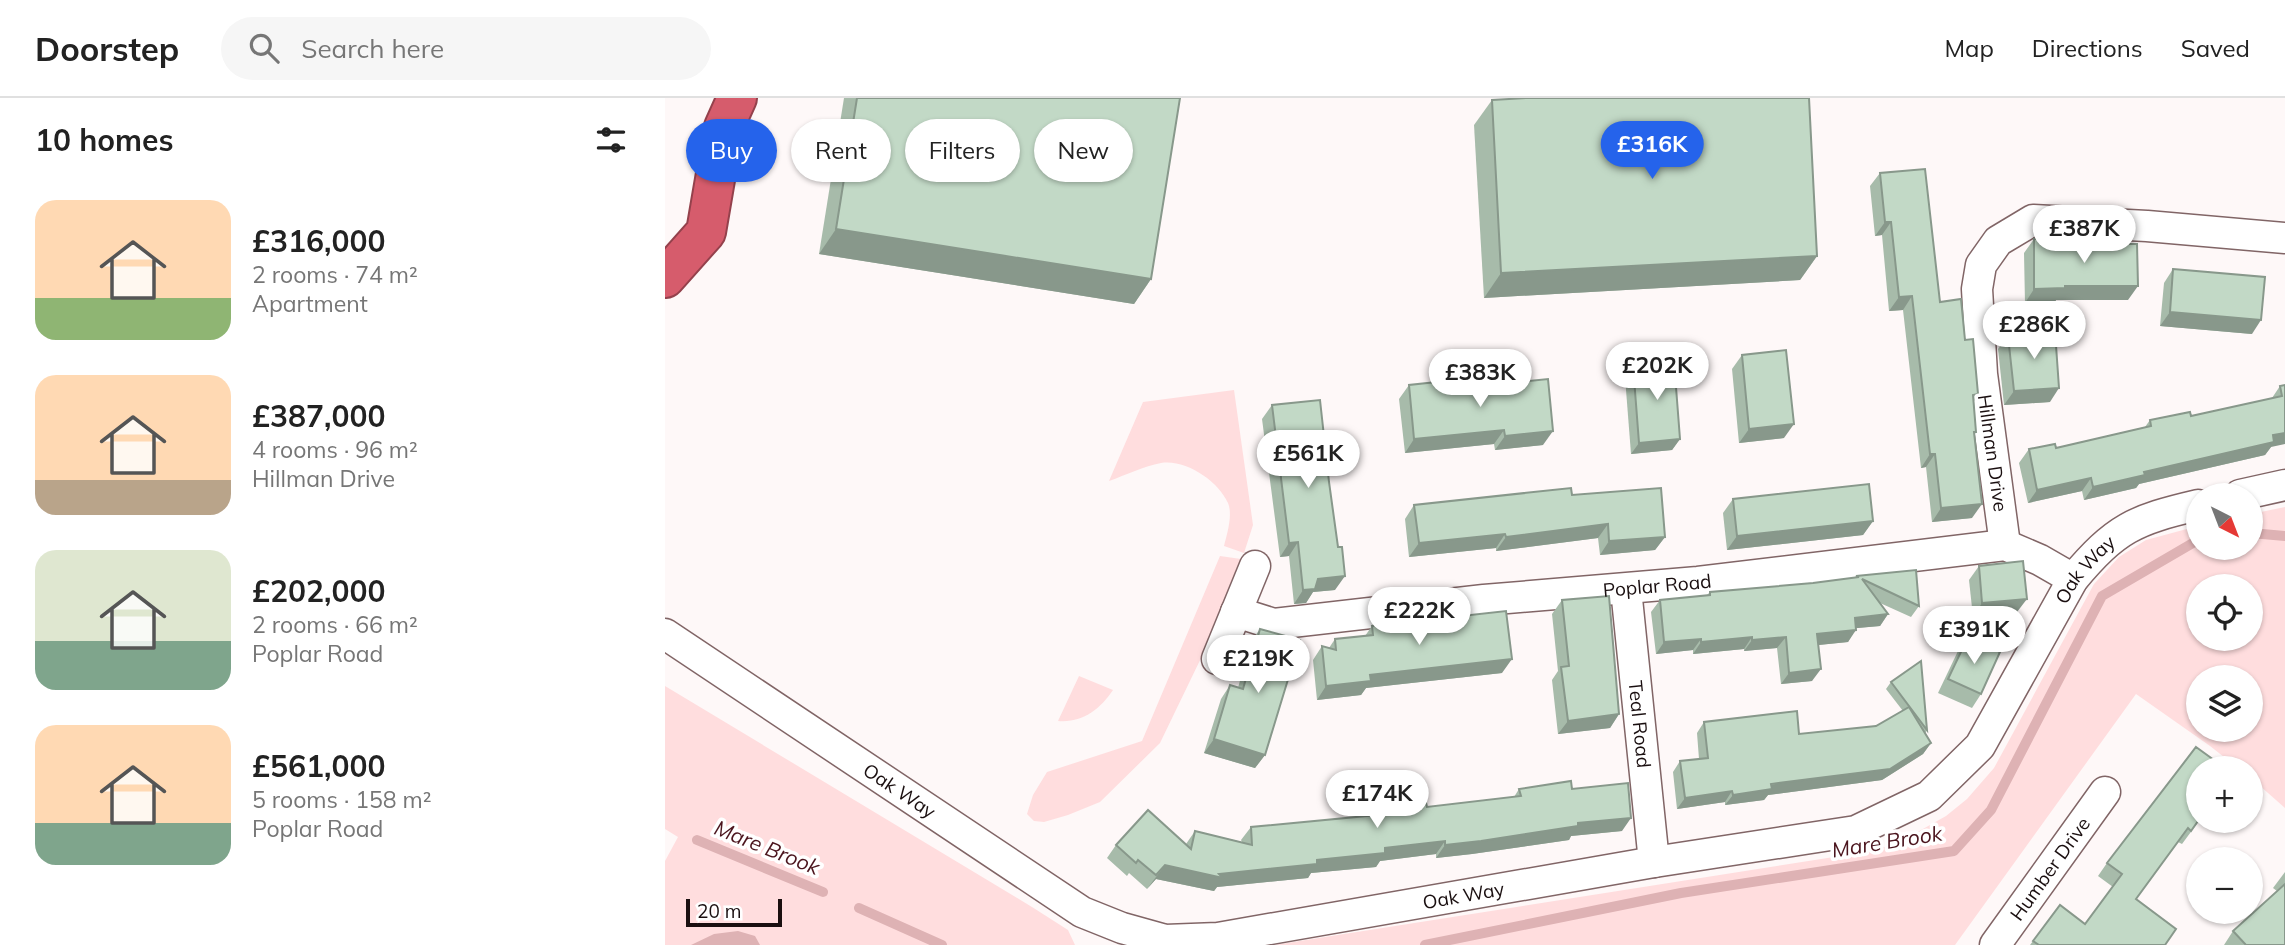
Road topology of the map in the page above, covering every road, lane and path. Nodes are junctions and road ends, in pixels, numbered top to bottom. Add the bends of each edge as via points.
1 (737, 98) edge
2 (2285, 238) edge
3 (665, 278) edge
4 (2285, 485) edge
5 (2263, 490) edge
6 (2186, 508) edge
7 (2005, 545) junction
8 (1255, 566) dead end
9 (2073, 579) junction
10 (1626, 589) junction
11 (1236, 612) junction
12 (665, 634) edge
13 (1217, 659) dead end
14 (2105, 792) dead end
15 (1654, 862) junction
16 (1119, 937) edge
17 (1995, 945) edge

1 - 3 highway via 725,127 706,232
2 - 7 street, Hillman Drive via 2033,220 1998,241 1981,265 1977,289 1982,374
4 - 5 street
6 - 9 street, Oak Way via 2131,525
7 - 9 street, Poplar Road
7 - 10 street, Poplar Road
8 - 11 street
9 - 15 street, Oak Way via 1980,746 1929,796 1856,831
10 - 11 street, Poplar Road via 1275,624
10 - 15 street, Teal Road
11 - 13 street
12 - 16 street, Oak Way
14 - 17 street, Humber Drive
15 - 16 street, Oak Way via 1219,938

